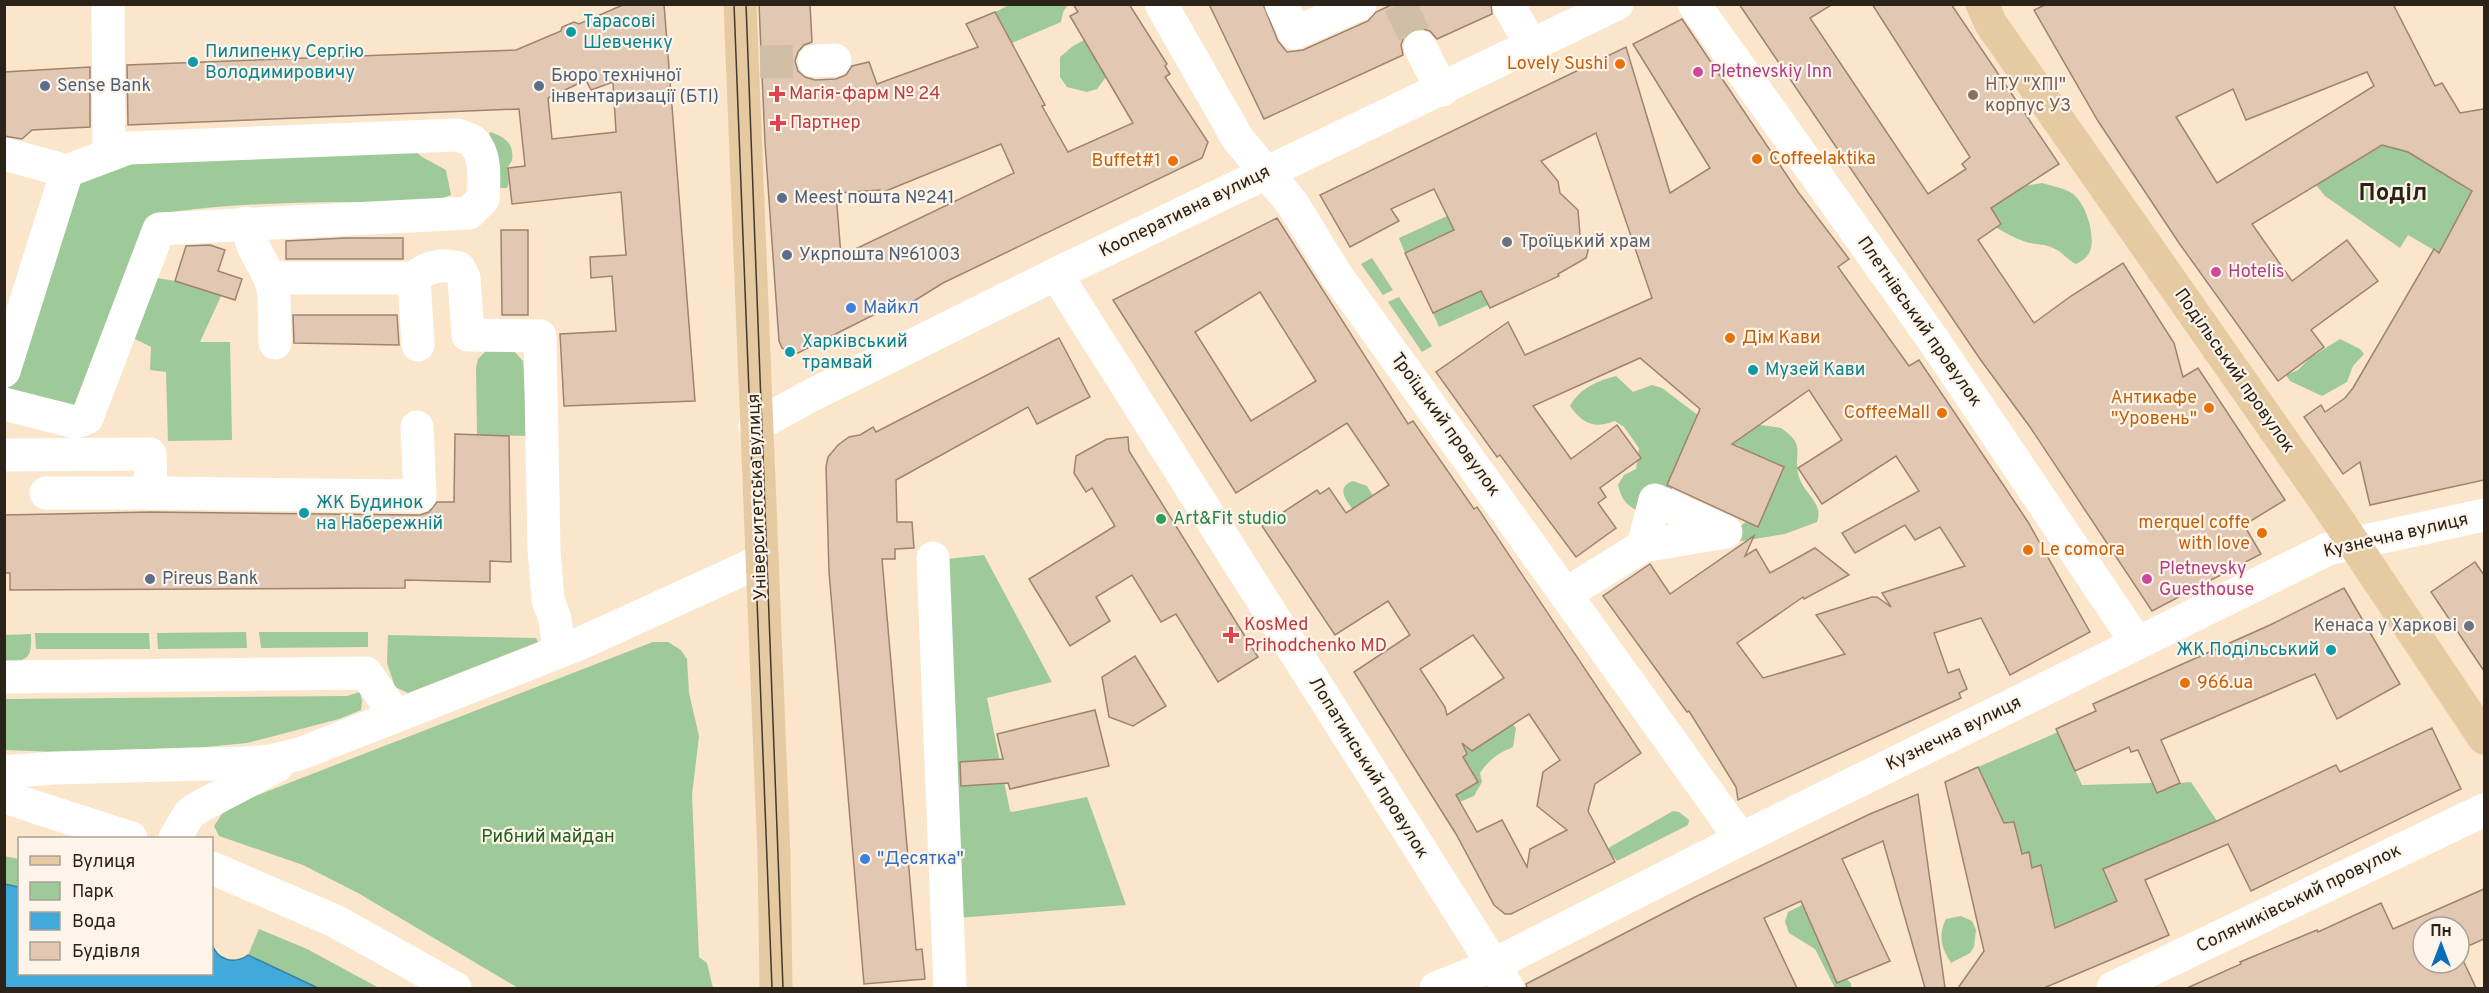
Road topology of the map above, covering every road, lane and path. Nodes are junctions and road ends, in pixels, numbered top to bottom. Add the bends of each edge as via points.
1 (108, 4) edge
2 (740, 4) edge
3 (1161, 4) edge
4 (1281, 4) edge
5 (1360, 4) edge
6 (1617, 4) edge
7 (1694, 4) edge
8 (1982, 4) edge
9 (1509, 6) edge
10 (1420, 47) tunnel mouth
11 (1532, 47) junction
12 (1442, 90) junction
13 (4, 154) edge
14 (109, 155) junction
15 (67, 171) junction
16 (1266, 173) junction
17 (246, 223) junction
18 (1056, 274) junction
19 (270, 278) junction
20 (414, 278) junction
21 (275, 343) dead end
22 (418, 345) dead end
23 (4, 371) edge
24 (4, 404) edge
25 (755, 426) junction
26 (417, 427) dead end
27 (4, 455) edge
28 (46, 493) dead end
29 (151, 493) junction
30 (2484, 515) edge
31 (2353, 544) junction
32 (1643, 546) dead end
33 (933, 558) dead end
34 (761, 561) junction
35 (1566, 594) junction
36 (2137, 643) junction
37 (559, 652) junction
38 (4, 677) edge
39 (396, 716) junction
40 (2484, 738) edge
41 (302, 753) junction
42 (4, 756) edge
43 (182, 765) junction
44 (55, 768) junction
45 (4, 772) edge
46 (4, 797) edge
47 (2484, 810) edge
48 (182, 826) edge
49 (128, 837) edge
50 (1741, 839) junction
51 (213, 868) edge
52 (1500, 977) edge
53 (455, 988) edge
54 (776, 988) edge
55 (950, 988) edge
56 (1436, 988) edge
57 (2113, 988) edge

1 - 14 street
2 - 25 main road, Університетська вулиця via 751,62
3 - 16 street, Троїцький провулок via 1238,139
4 - 5 street via 1295,33
6 - 11 street, Кооперативна вулиця
7 - 36 street, Плетнівський провулок via 1932,339
8 - 31 main road, Подільський провулок via 2004,43
9 - 11 street
10 - 12 street
11 - 12 street, Кооперативна вулиця
12 - 16 street, Кооперативна вулиця
13 - 15 street
14 - 15 street
14 - 17 street via 128,148 458,135 472,141 480,151 483,199 469,213
15 - 23 street
16 - 18 street, Кооперативна вулиця
16 - 35 street, Троїцький провулок via 1292,203 1335,273
17 - 19 street via 252,246
17 - 24 street via 159,229 87,418 75,422
18 - 25 street, Кооперативна вулиця
18 - 52 street, Лопатинський провулок
19 - 20 street
19 - 21 street
20 - 22 street
20 - 37 street via 436,266 459,268 464,278 468,334 540,336 544,550 548,600
25 - 34 main road, Університетська вулиця
26 - 29 street via 420,496
27 - 29 street via 150,454
28 - 29 street
30 - 31 street, Кузнечна вулиця
31 - 36 street, Кузнечна вулиця via 2328,549
31 - 40 main road, Подільський провулок
32 - 35 street
33 - 55 street
34 - 37 street
34 - 54 main road, Університетська вулиця
35 - 50 street, Троїцький провулок
36 - 50 street, Кузнечна вулиця
37 - 39 street
38 - 39 street via 366,673
39 - 41 street
41 - 43 street via 271,761
41 - 48 street via 210,800
42 - 44 street
43 - 44 street
43 - 48 street via 192,798
44 - 45 street
46 - 49 street
47 - 57 street, Соляниківський провулок
50 - 52 street, Кузнечна вулиця
51 - 53 street via 335,921
52 - 56 street, Кузнечна вулиця

